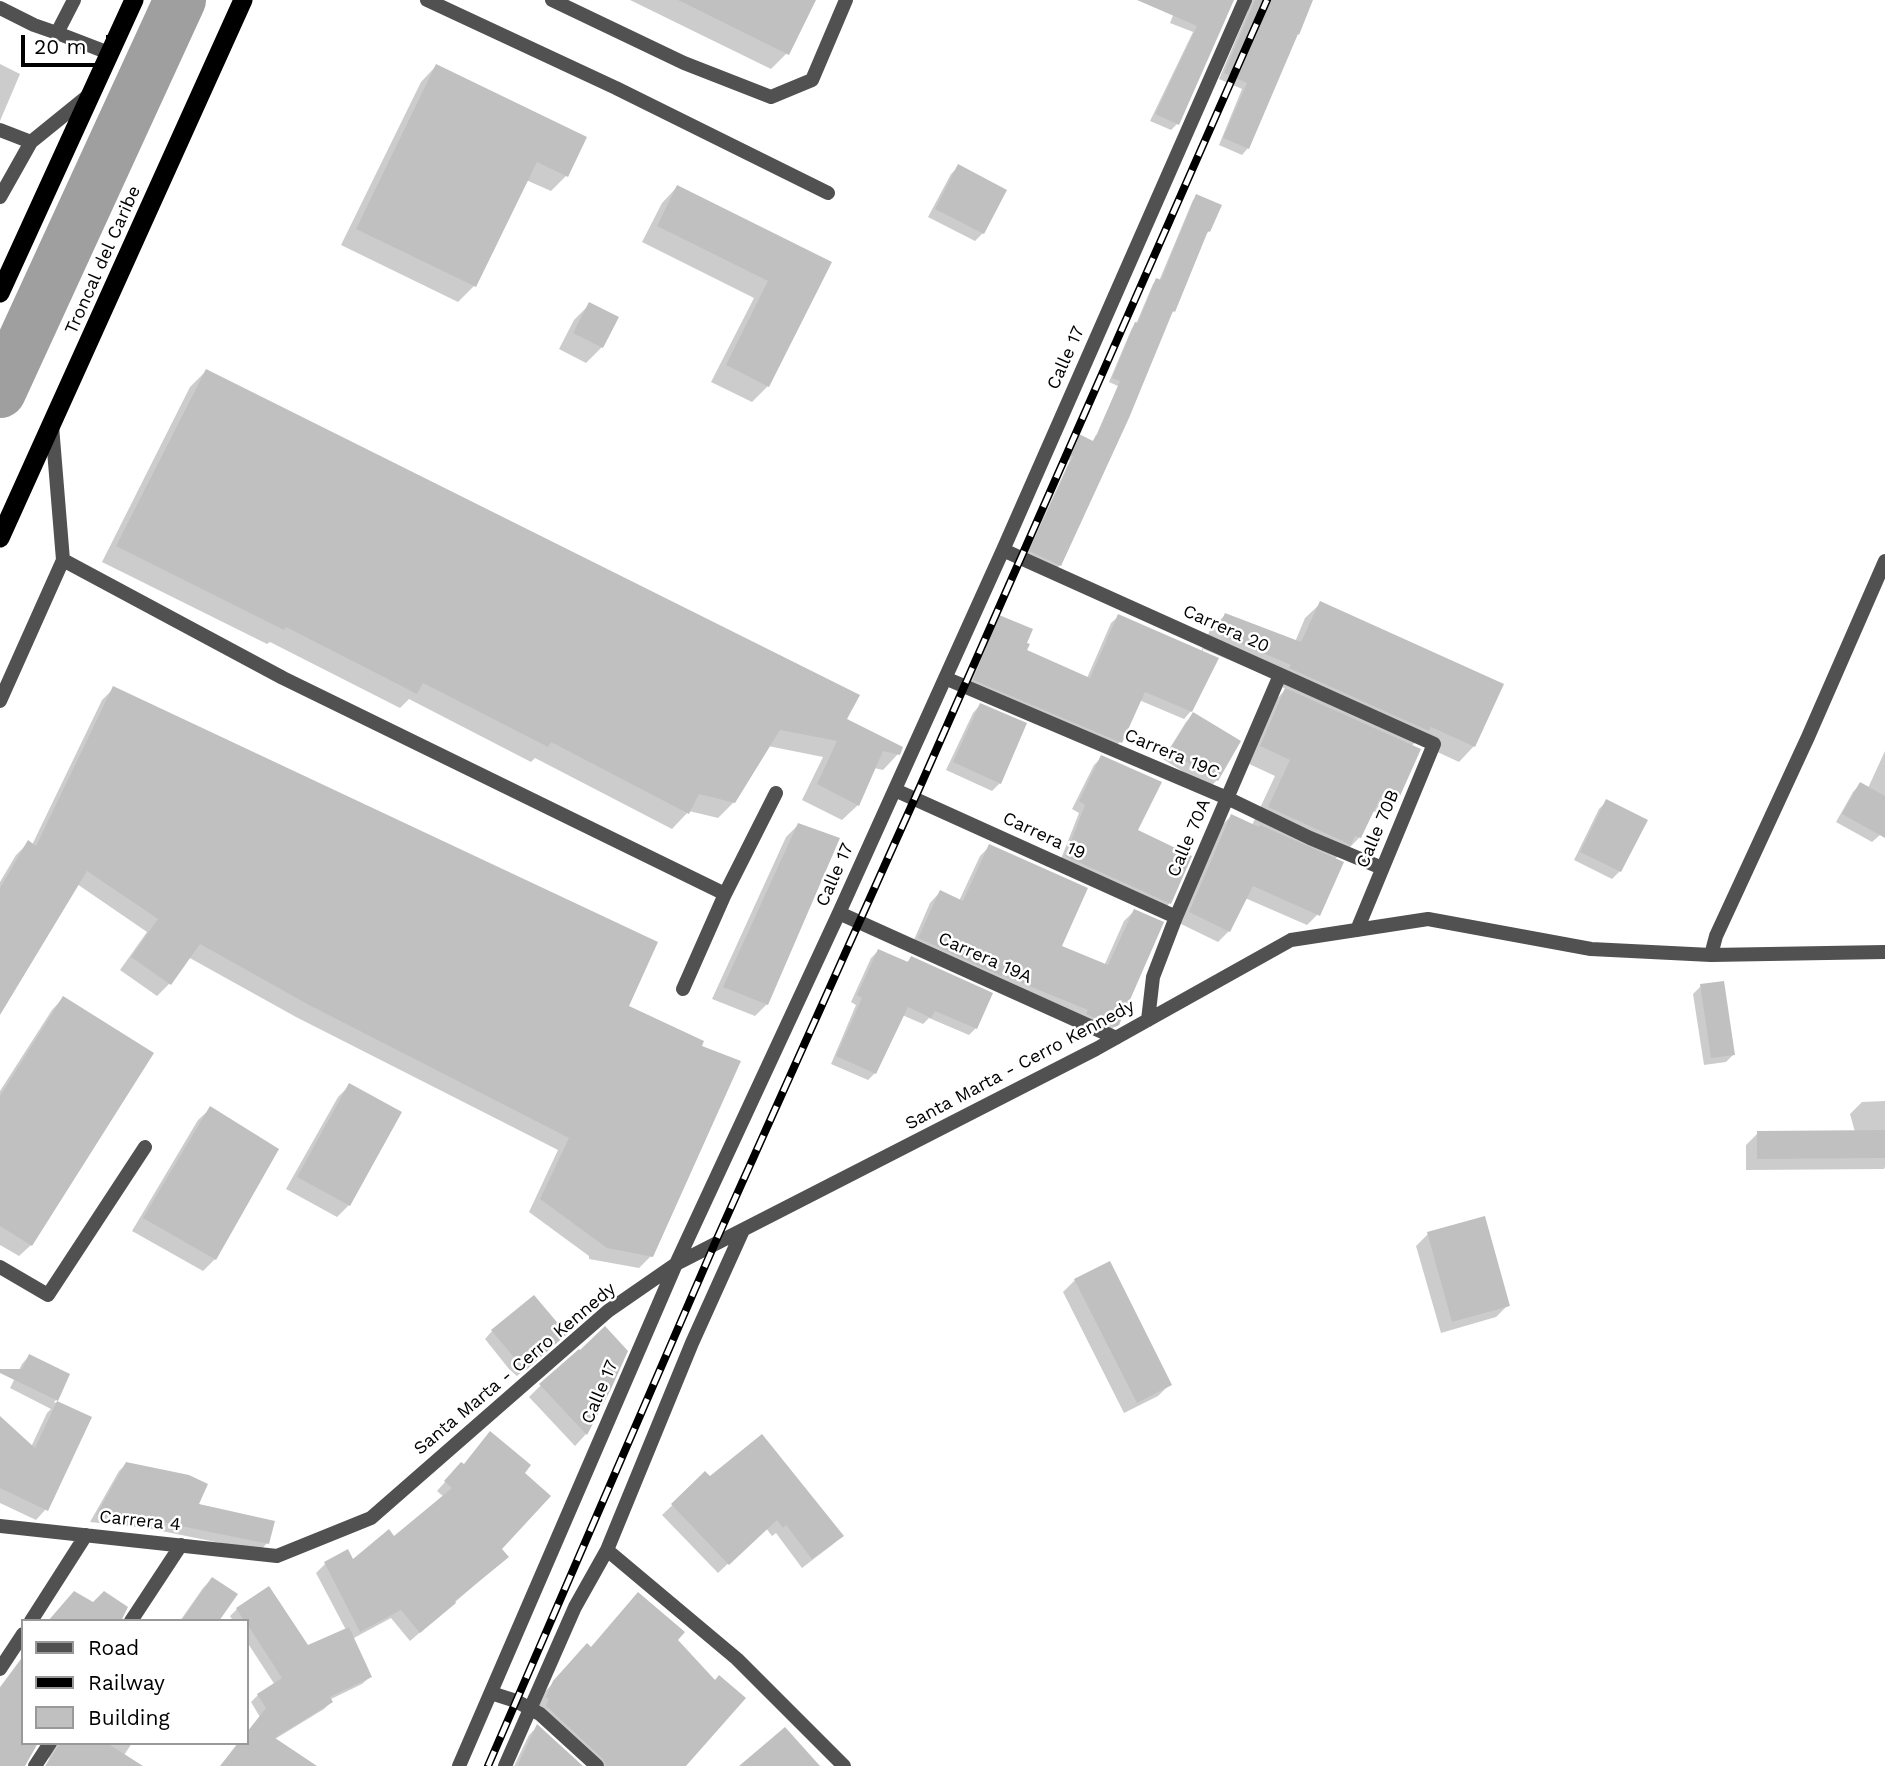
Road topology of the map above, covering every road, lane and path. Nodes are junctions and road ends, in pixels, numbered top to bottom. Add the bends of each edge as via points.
1 (74, 0) edge
2 (134, 0) edge
3 (243, 0) edge
4 (427, 0) edge
5 (552, 0) edge
6 (846, 0) edge
7 (1245, 0) edge
8 (0, 8) edge
9 (57, 33) junction
10 (109, 53) junction
11 (93, 92) junction
12 (0, 130) edge
13 (30, 142) junction
14 (828, 193) dead end
15 (0, 197) edge
16 (0, 293) edge
17 (51, 424) junction
18 (0, 538) edge
19 (1003, 550) junction
20 (63, 560) junction
21 (1885, 561) edge
22 (1280, 675) junction
23 (945, 678) junction
24 (0, 701) edge
25 (1434, 744) joint
26 (895, 790) junction
27 (776, 793) dead end
28 (1227, 798) junction
29 (1382, 869) junction
30 (724, 894) junction
31 (839, 913) junction
32 (1176, 918) junction
33 (1357, 930) junction
34 (1885, 952) edge
35 (1711, 955) junction
36 (683, 989) dead end
37 (1148, 1020) junction
38 (1116, 1038) junction
39 (145, 1147) dead end
40 (743, 1230) junction
41 (676, 1264) junction
42 (0, 1267) edge
43 (0, 1526) edge
44 (86, 1535) junction
45 (181, 1545) junction
46 (607, 1550) junction
47 (277, 1556) joint
48 (32, 1619) edge
49 (132, 1619) edge
50 (21, 1637) edge
51 (0, 1669) edge
52 (491, 1693) junction
53 (530, 1708) junction
54 (49, 1745) edge
55 (35, 1766) edge
56 (459, 1766) edge
57 (505, 1766) edge
58 (597, 1766) edge
59 (844, 1766) edge

1 - 9 street
2 - 10 highway
3 - 17 highway, Troncal del Caribe
4 - 14 street
5 - 6 street via 684,63 771,97 812,80
7 - 19 street, Calle 17
8 - 9 street
9 - 10 street
10 - 11 highway
11 - 13 street
11 - 16 highway
12 - 13 street
13 - 15 street
17 - 18 highway, Troncal del Caribe
17 - 20 street
19 - 22 street, Carrera 20
19 - 23 street, Calle 17
20 - 24 street
20 - 30 street via 283,677
21 - 35 street
22 - 25 street, Carrera 20
22 - 28 street, Calle 70A
23 - 26 street, Calle 17
23 - 28 street, Carrera 19C
25 - 29 street, Calle 70B
26 - 31 street, Calle 17
26 - 32 street, Carrera 19
27 - 30 street
28 - 29 street, Carrera 19C
28 - 32 street, Calle 70A
29 - 33 street, Calle 70B
30 - 36 street
31 - 38 street, Carrera 19A
31 - 41 street, Calle 17
32 - 37 street, Calle 70A via 1153,977
33 - 35 street, Santa Marta - Cerro Kennedy via 1428,919 1591,948
33 - 37 street, Santa Marta - Cerro Kennedy via 1291,940
34 - 35 street, Santa Marta - Cerro Kennedy
37 - 38 street, Santa Marta - Cerro Kennedy
38 - 40 street, Santa Marta - Cerro Kennedy
39 - 42 street via 48,1295
40 - 41 street, Santa Marta - Cerro Kennedy
40 - 46 street
41 - 47 street, Santa Marta - Cerro Kennedy via 608,1311 371,1518
41 - 52 street, Calle 17
43 - 44 street, Carrera 4
44 - 45 street, Carrera 4
44 - 48 street
45 - 47 street, Carrera 4
45 - 49 street
46 - 53 street via 575,1607
46 - 59 street via 737,1659
50 - 51 street
52 - 53 street
52 - 56 street, Calle 17
53 - 57 street
53 - 58 street
54 - 55 street

